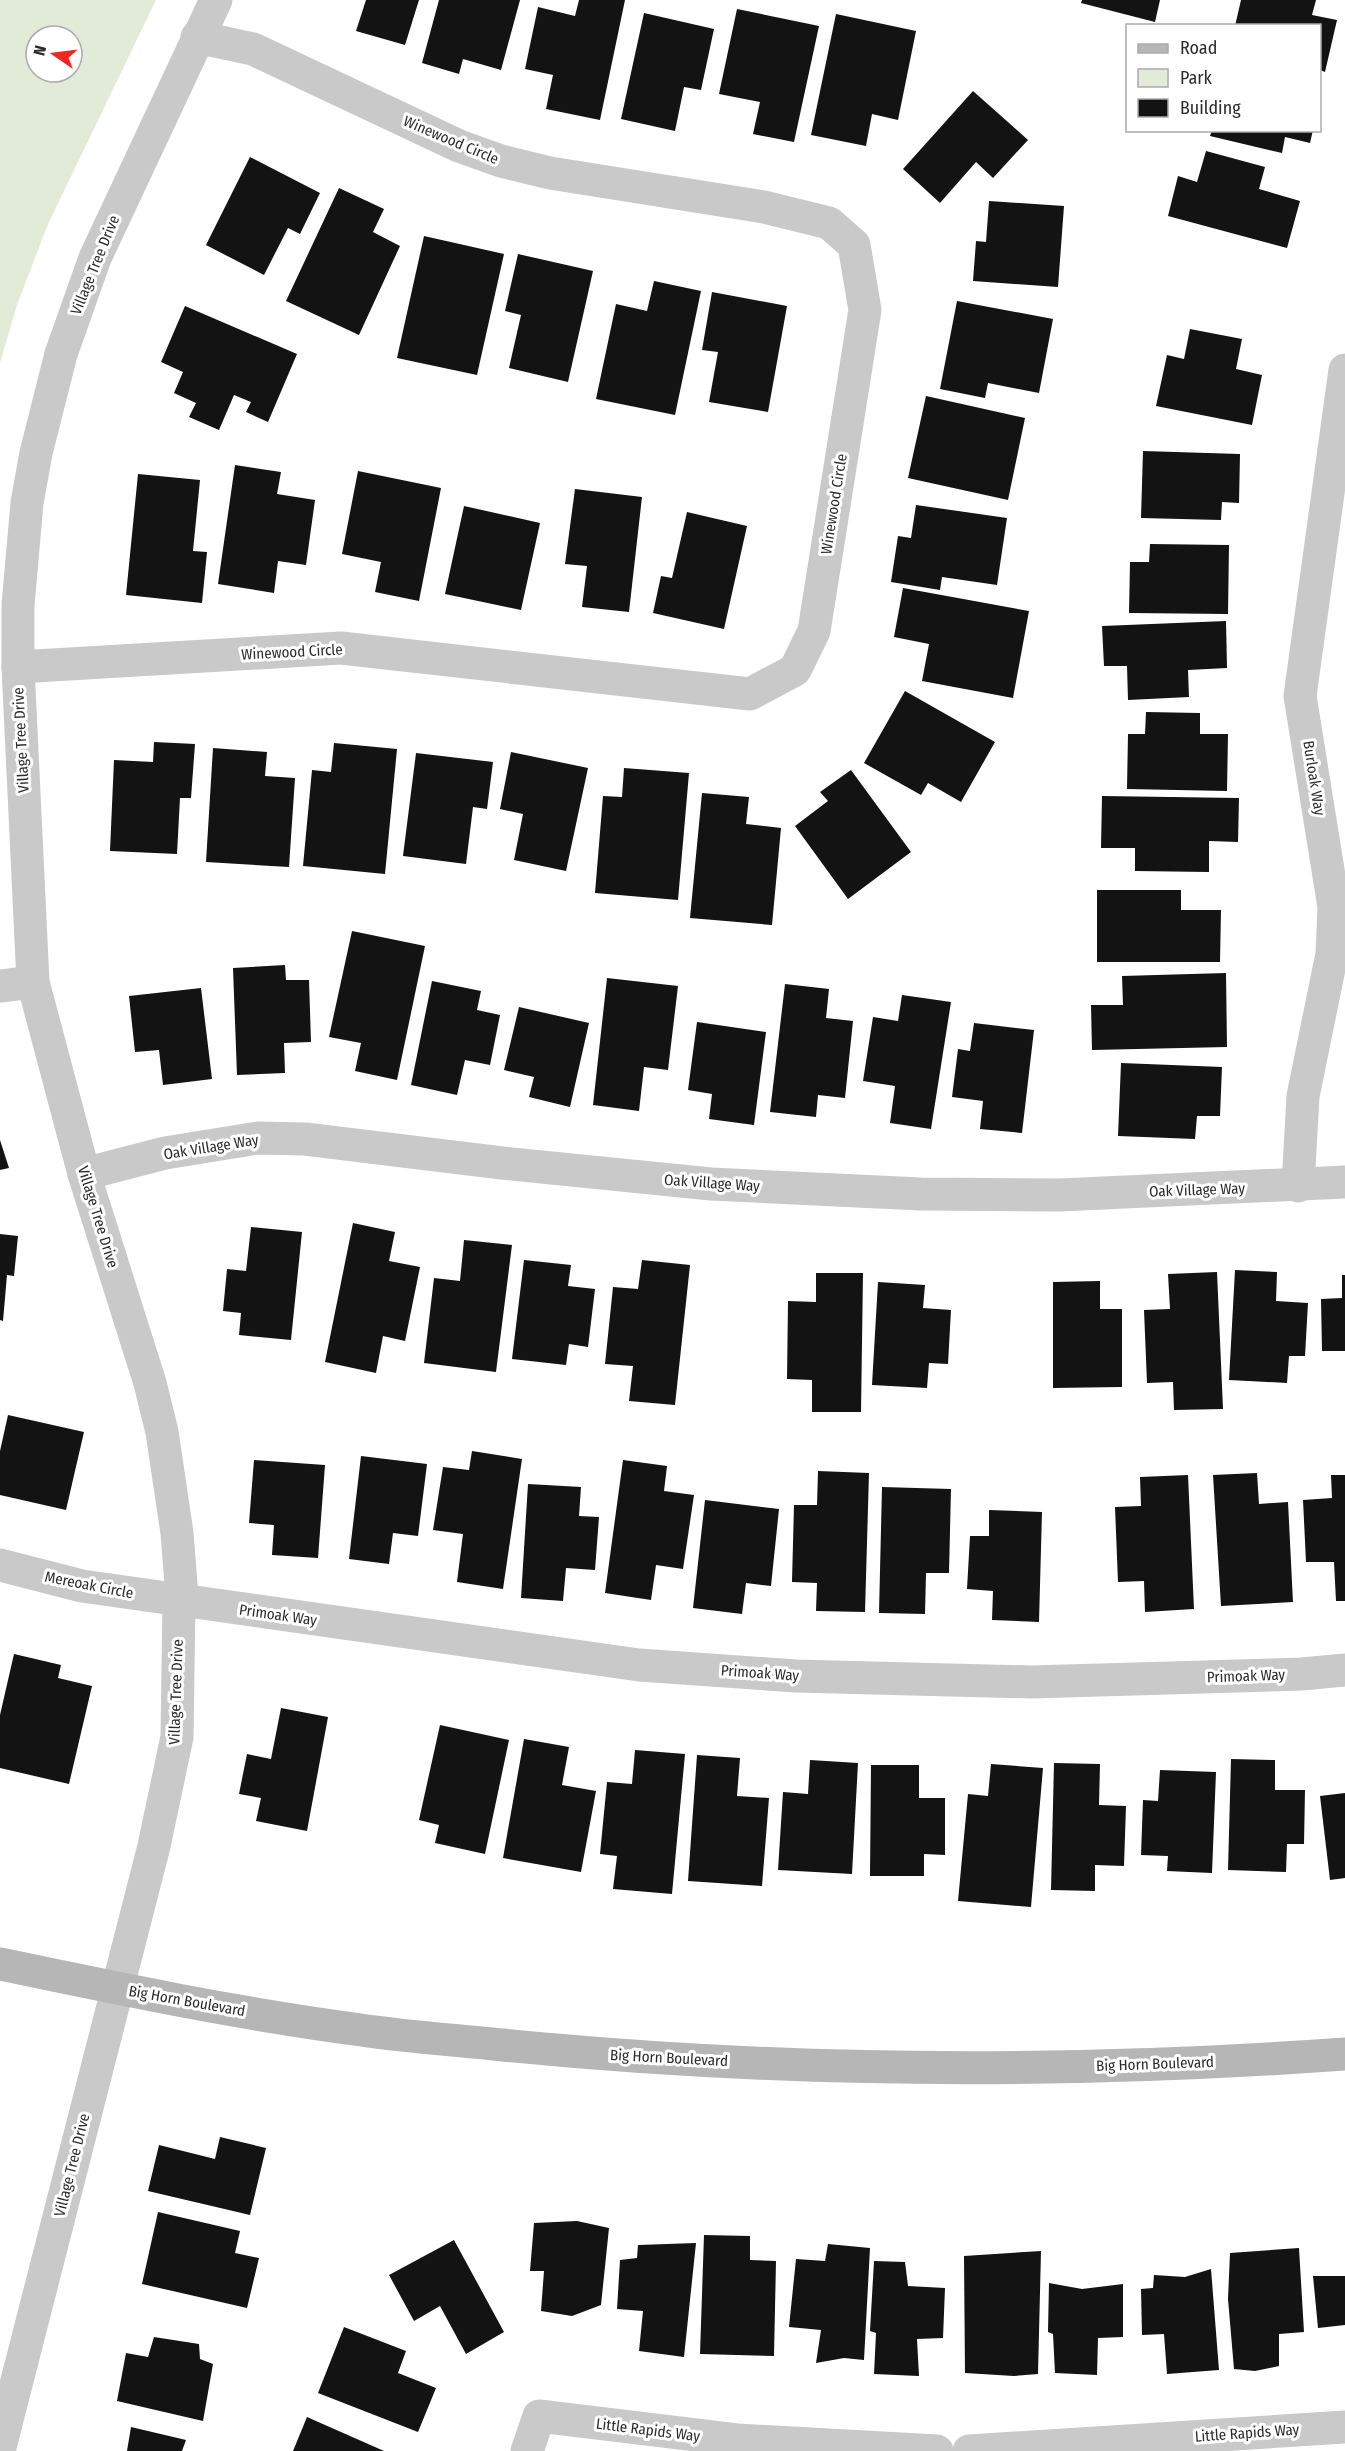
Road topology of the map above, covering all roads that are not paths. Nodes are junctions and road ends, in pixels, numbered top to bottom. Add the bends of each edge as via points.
1 (216, 0) edge
2 (197, 37) junction
3 (1345, 370) edge
4 (18, 667) junction
5 (33, 982) junction
6 (0, 986) edge
7 (84, 1174) junction
8 (1345, 1182) edge
9 (1298, 1186) junction
10 (0, 1565) edge
11 (179, 1601) junction
12 (1345, 1670) edge
13 (0, 1964) edge
14 (117, 1989) junction
15 (1345, 2054) edge
16 (1345, 2427) edge
17 (0, 2447) edge
18 (527, 2451) edge
19 (937, 2451) edge
20 (969, 2451) edge

1 - 2 street, Village Tree Drive
2 - 4 street, Village Tree Drive via 95,258 61,354 27,503 18,605
2 - 4 street, Winewood Circle via 253,49 459,146 501,161 550,173 764,207 829,223 854,245 865,309 814,631 795,670 750,694 341,648
3 - 9 street, Burloak Way via 1300,696 1334,907 1332,954 1303,1096
4 - 5 street, Village Tree Drive
5 - 6 street
5 - 7 street, Village Tree Drive
7 - 9 street, Oak Village Way via 165,1153 258,1138 711,1184 909,1194 1060,1195
7 - 11 street, Village Tree Drive via 162,1432 177,1533 182,1584
8 - 9 street, Oak Village Way
10 - 11 street, Mereoak Circle via 82,1586
11 - 12 street, Primoak Way via 639,1665 796,1676 1031,1682
11 - 14 street, Village Tree Drive via 177,1737
13 - 14 main road, Big Horn Boulevard
14 - 15 main road, Big Horn Boulevard via 362,2031 620,2056 880,2068 1092,2066
14 - 17 street, Village Tree Drive
16 - 20 street, Little Rapids Way
18 - 19 street, Little Rapids Way via 539,2416 737,2440

